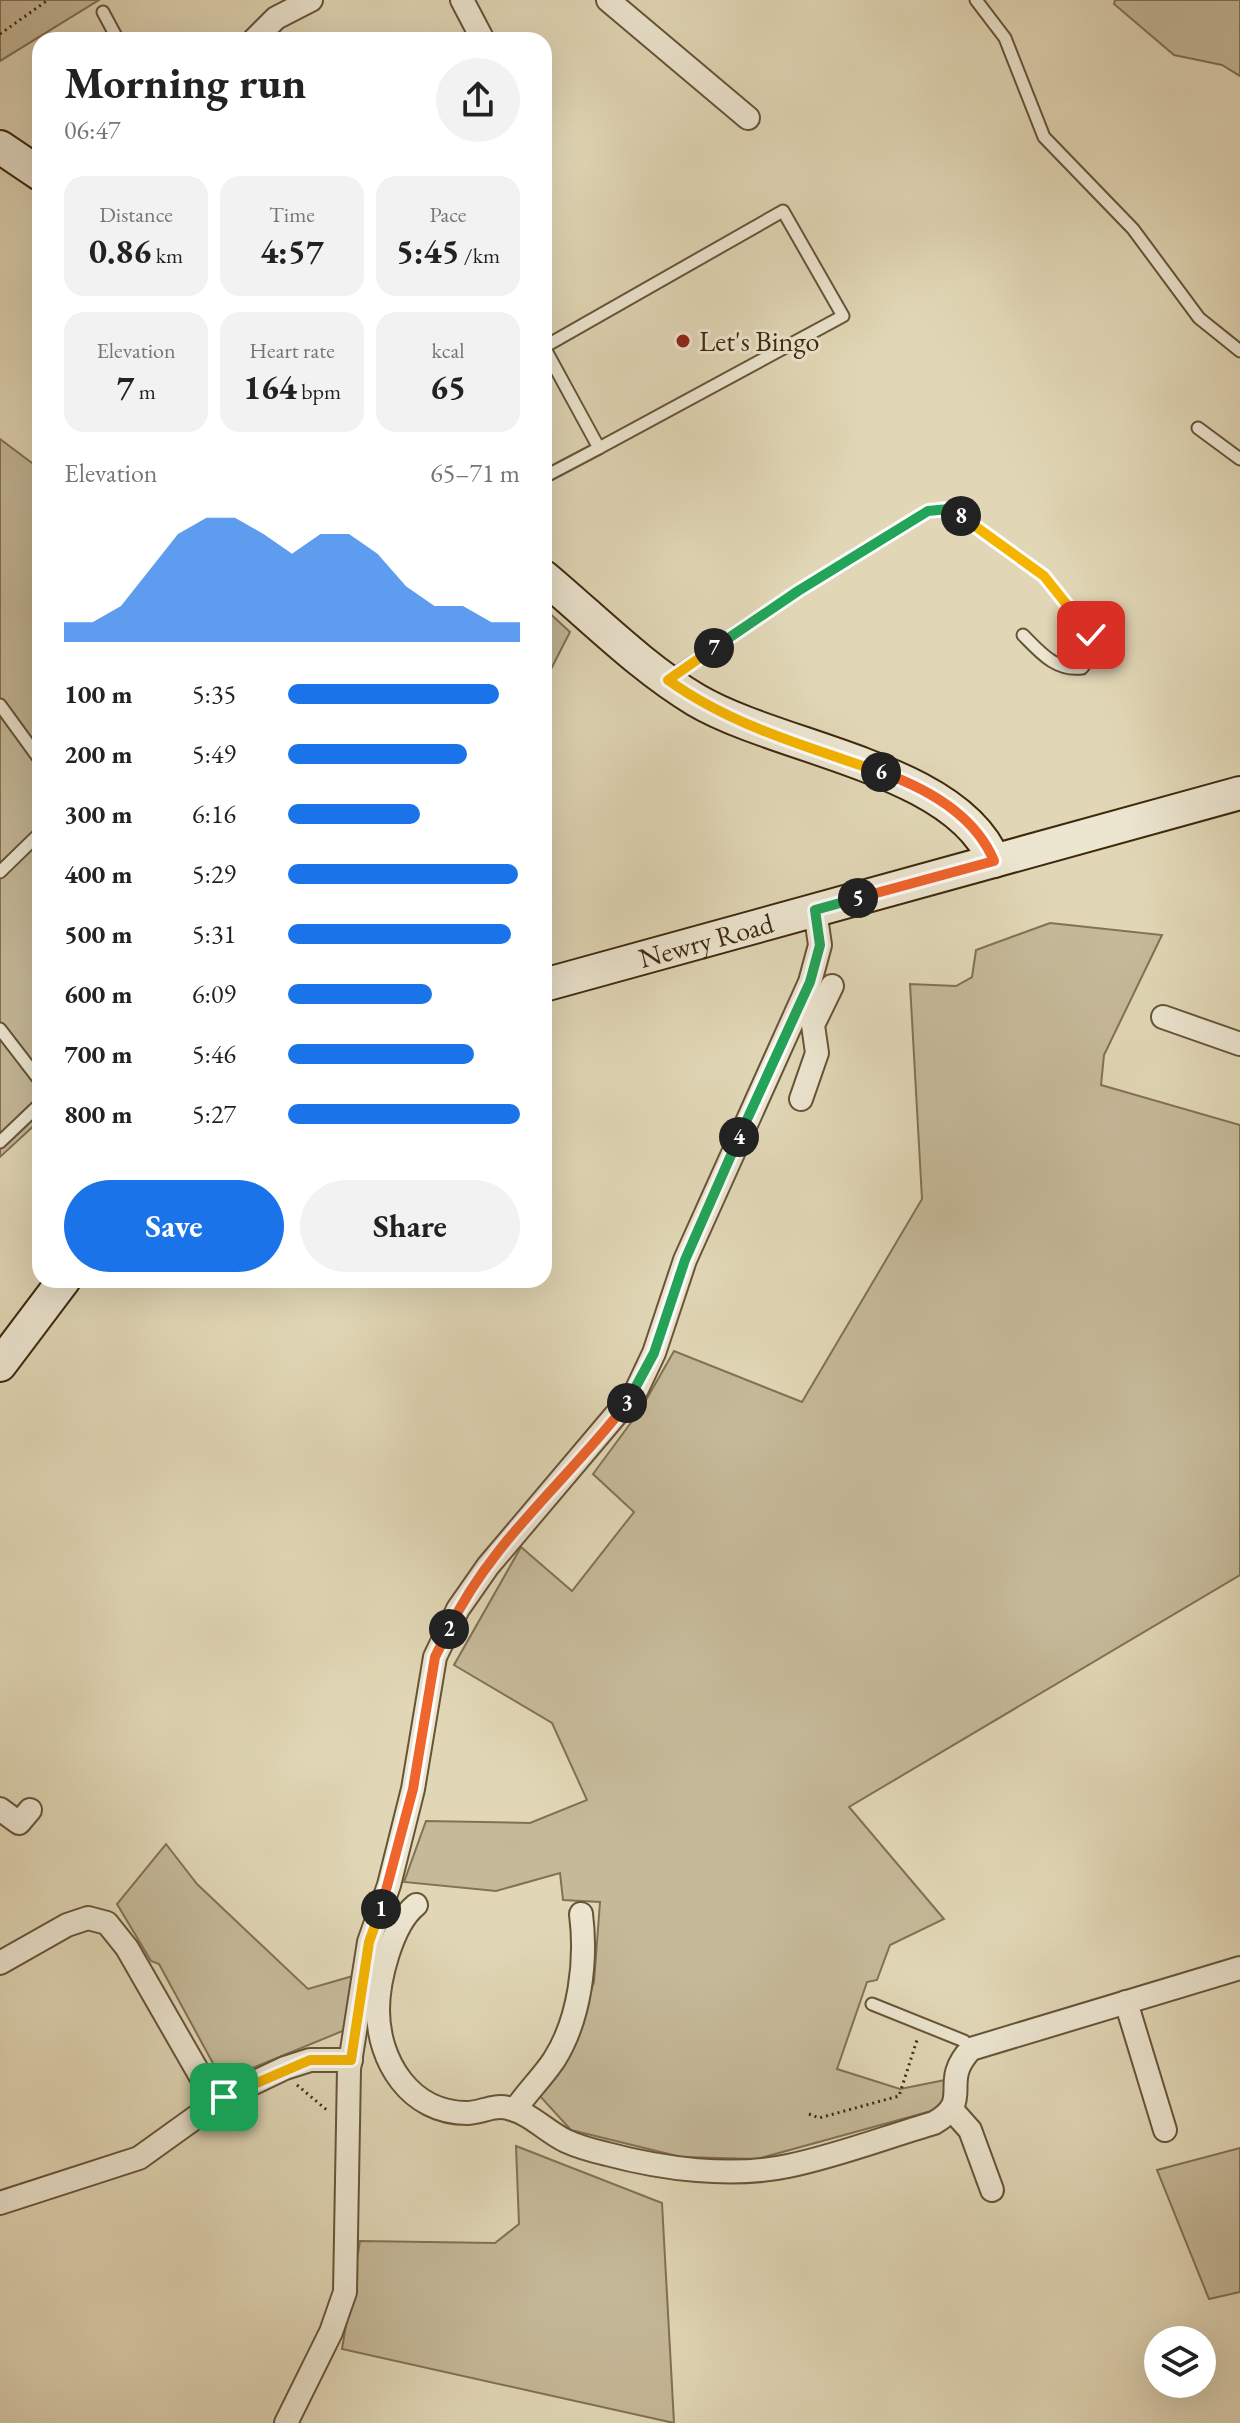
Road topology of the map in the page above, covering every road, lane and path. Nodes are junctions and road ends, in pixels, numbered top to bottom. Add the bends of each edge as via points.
1 (48, 0) edge
2 (311, 0) edge
3 (462, 0) edge
4 (608, 0) edge
5 (976, 0) edge
6 (103, 12) dead end
7 (114, 32) edge
8 (262, 32) edge
9 (479, 32) edge
10 (0, 34) edge
11 (748, 118) dead end
12 (0, 147) edge
13 (32, 169) edge
14 (552, 342) edge
15 (1240, 351) edge
16 (552, 362) edge
17 (1198, 428) dead end
18 (599, 448) junction
19 (1240, 459) edge
20 (552, 473) edge
21 (552, 584) edge
22 (1023, 635) dead end
23 (668, 680) junction
24 (0, 705) edge
25 (32, 749) edge
26 (1240, 793) edge
27 (32, 841) edge
28 (994, 861) junction
29 (0, 872) edge
30 (815, 910) junction
31 (552, 983) edge
32 (832, 986) dead end
33 (1163, 1017) dead end
34 (0, 1029) edge
35 (1240, 1044) edge
36 (777, 1054) junction
37 (32, 1071) edge
38 (811, 1071) junction
39 (801, 1099) dead end
40 (32, 1112) edge
41 (0, 1142) edge
42 (58, 1288) edge
43 (0, 1365) edge
44 (0, 1809) edge
45 (30, 1810) dead end
46 (416, 1905) dead end
47 (581, 1914) dead end
48 (0, 1963) edge
49 (1240, 1968) edge
50 (1126, 2002) junction
51 (872, 2004) dead end
52 (922, 2024) junction
53 (971, 2049) junction
54 (351, 2060) junction
55 (294, 2065) junction
56 (216, 2103) junction
57 (515, 2110) junction
58 (953, 2111) junction
59 (809, 2114) dead end
60 (349, 2118) junction
61 (1165, 2130) dead end
62 (992, 2190) dead end
63 (0, 2203) edge
64 (286, 2423) edge

1 - 10 path
2 - 8 street via 276,18
3 - 9 street
4 - 11 street
5 - 15 lane via 1005,38 1044,137 1133,229 1199,318
6 - 7 lane
12 - 13 main road
14 - 18 lane via 783,211 843,316
16 - 18 lane
17 - 19 lane
18 - 20 lane
21 - 23 main road
22 - 23 lane via 1055,664 1082,668 1088,660 1091,635 1044,576 949,509 928,511
23 - 28 main road via 696,700 764,732 933,795 978,833
24 - 25 lane
26 - 28 main road, Newry Road
27 - 29 lane
28 - 30 main road, Newry Road
30 - 31 main road, Newry Road
30 - 36 street via 820,945 810,982
32 - 38 street via 813,1025 817,1053
33 - 35 street
34 - 37 lane
36 - 38 street
36 - 54 street via 685,1260 636,1391 497,1553 458,1609 435,1657 413,1789 369,1942
38 - 39 street
40 - 41 lane
42 - 43 main road
44 - 45 street via 19,1823
46 - 57 street via 403,1915 394,1934 378,2005 379,2040 393,2072 414,2094 446,2111
47 - 57 street via 581,1983 563,2042
48 - 56 street via 67,1925 88,1918 107,1923 127,1948
49 - 50 street
50 - 53 street
50 - 61 street
51 - 52 lane
52 - 53 lane
52 - 59 path via 899,2096 819,2118
53 - 58 street via 954,2075
54 - 55 street
54 - 60 street
55 - 56 street
55 - 60 path via 293,2082 335,2118
56 - 63 street via 139,2158
57 - 58 street via 566,2141 606,2154 713,2170 786,2167 934,2123
58 - 62 street via 970,2130
60 - 64 street via 345,2292

